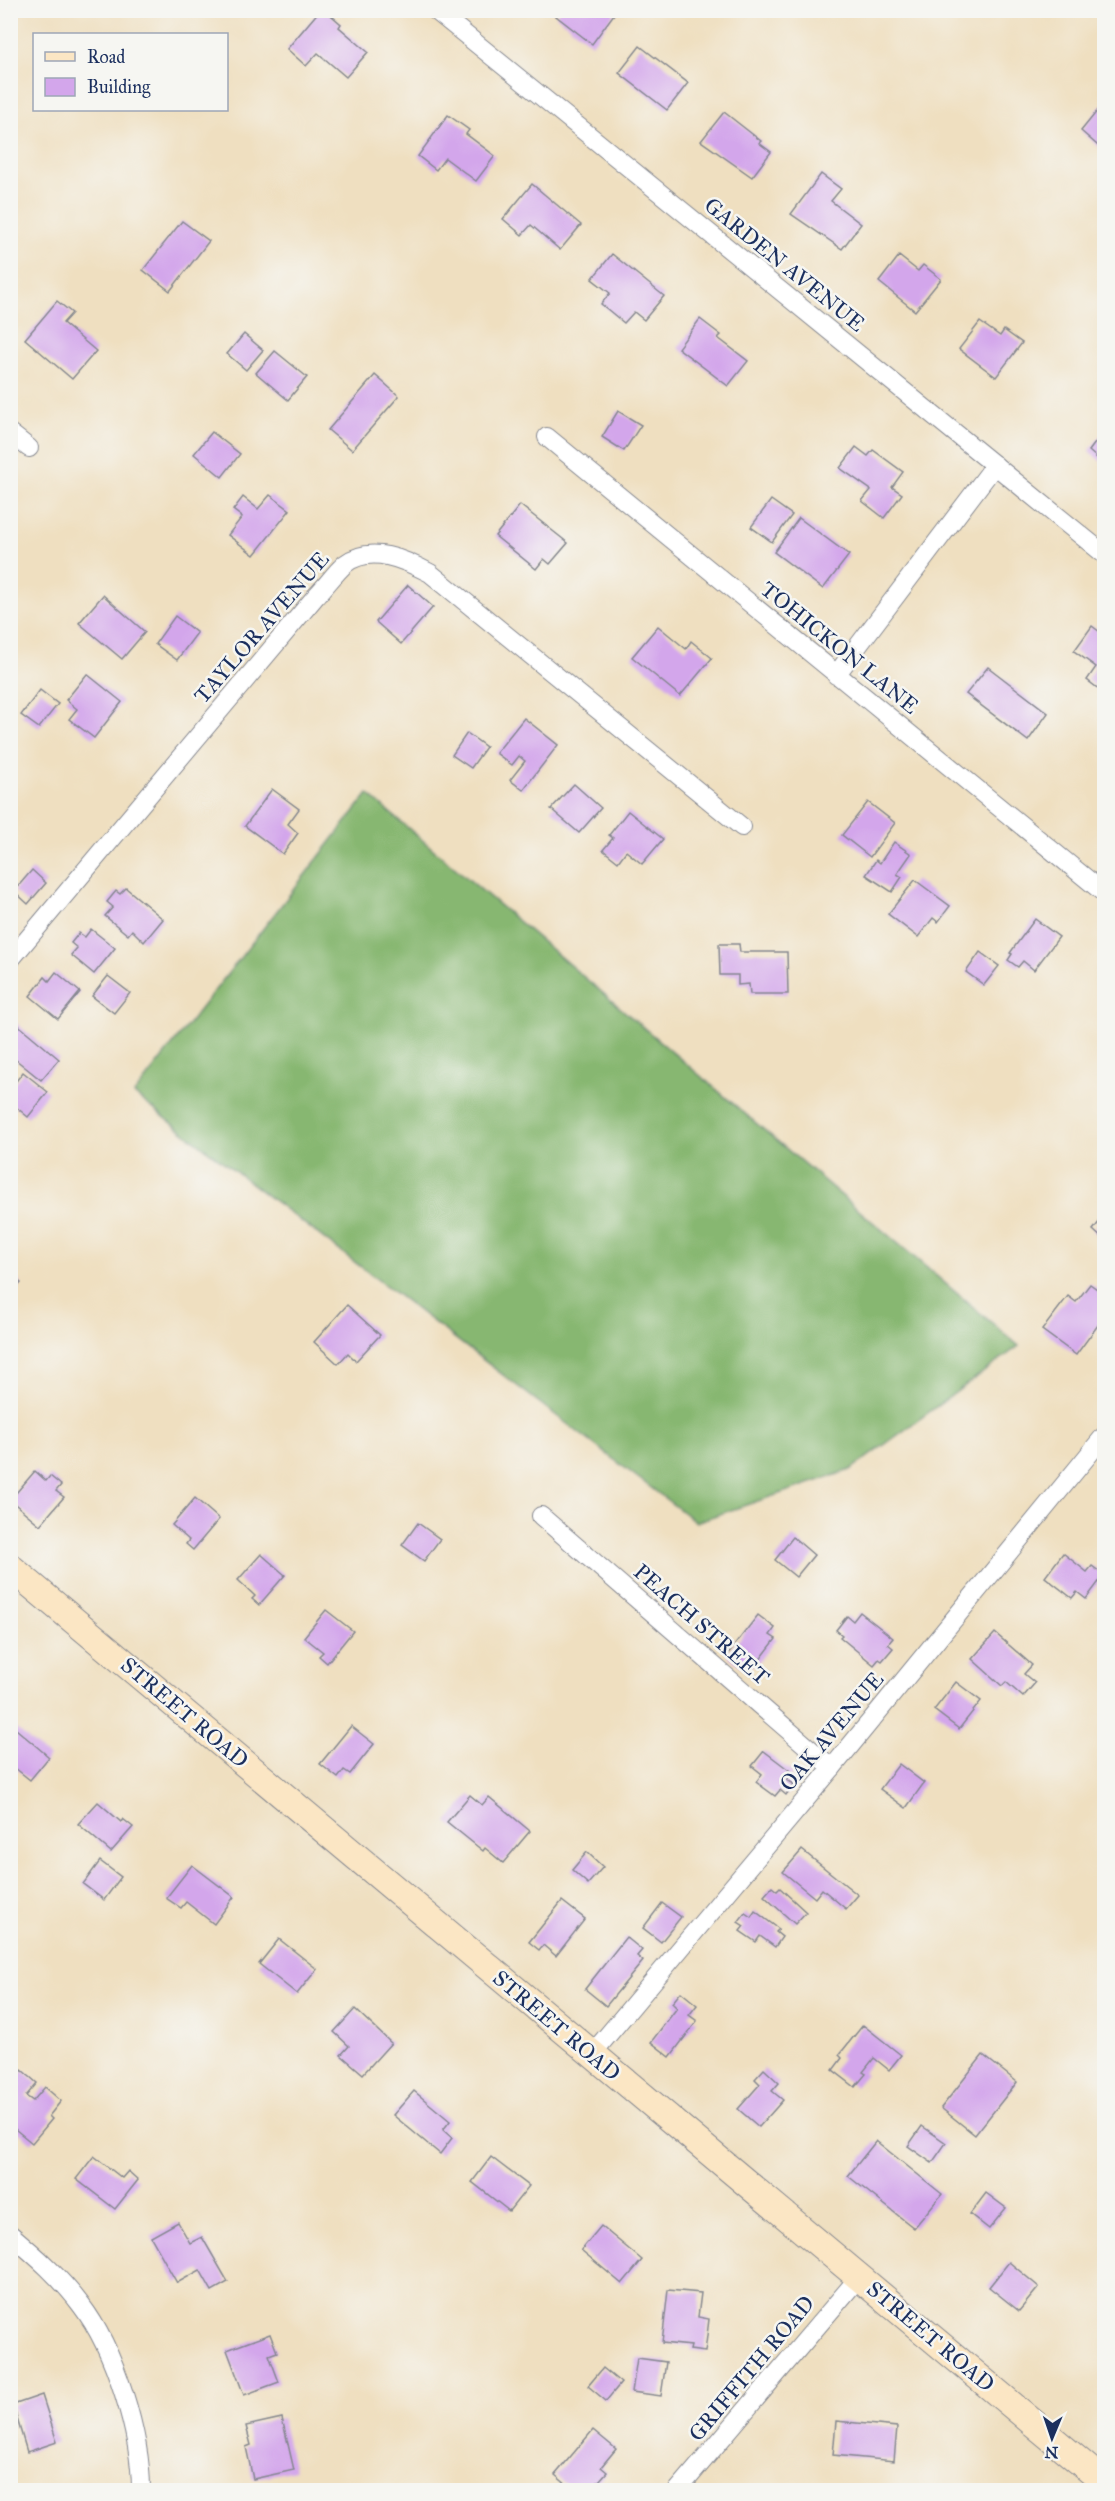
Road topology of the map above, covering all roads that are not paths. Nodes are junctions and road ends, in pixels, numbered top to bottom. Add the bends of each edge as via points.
1 (435, 10) edge
2 (10, 433) edge
3 (547, 437) dead end
4 (29, 448) dead end
5 (995, 465) junction
6 (1104, 554) edge
7 (836, 675) junction
8 (742, 827) dead end
9 (1104, 893) edge
10 (10, 960) edge
11 (1102, 1445) edge
12 (542, 1516) dead end
13 (10, 1567) edge
14 (832, 1768) junction
15 (592, 2054) junction
16 (10, 2234) edge
17 (860, 2276) junction
18 (1104, 2482) edge
19 (141, 2490) edge
20 (678, 2490) edge

1 - 5 street, GARDEN AVENUE
2 - 4 street
3 - 7 street, TOHICKON LANE
5 - 6 street, GARDEN AVENUE
5 - 7 street
7 - 9 street, TOHICKON LANE
8 - 10 street, TAYLOR AVENUE via 430,573 403,559 361,556 346,564 316,596
11 - 14 street, OAK AVENUE
12 - 14 street, PEACH STREET
13 - 15 main road, STREET ROAD
14 - 15 street, OAK AVENUE
15 - 17 main road, STREET ROAD
16 - 19 street via 55,2274 97,2330 132,2418
17 - 18 main road, STREET ROAD
17 - 20 street, GRIFFITH ROAD

